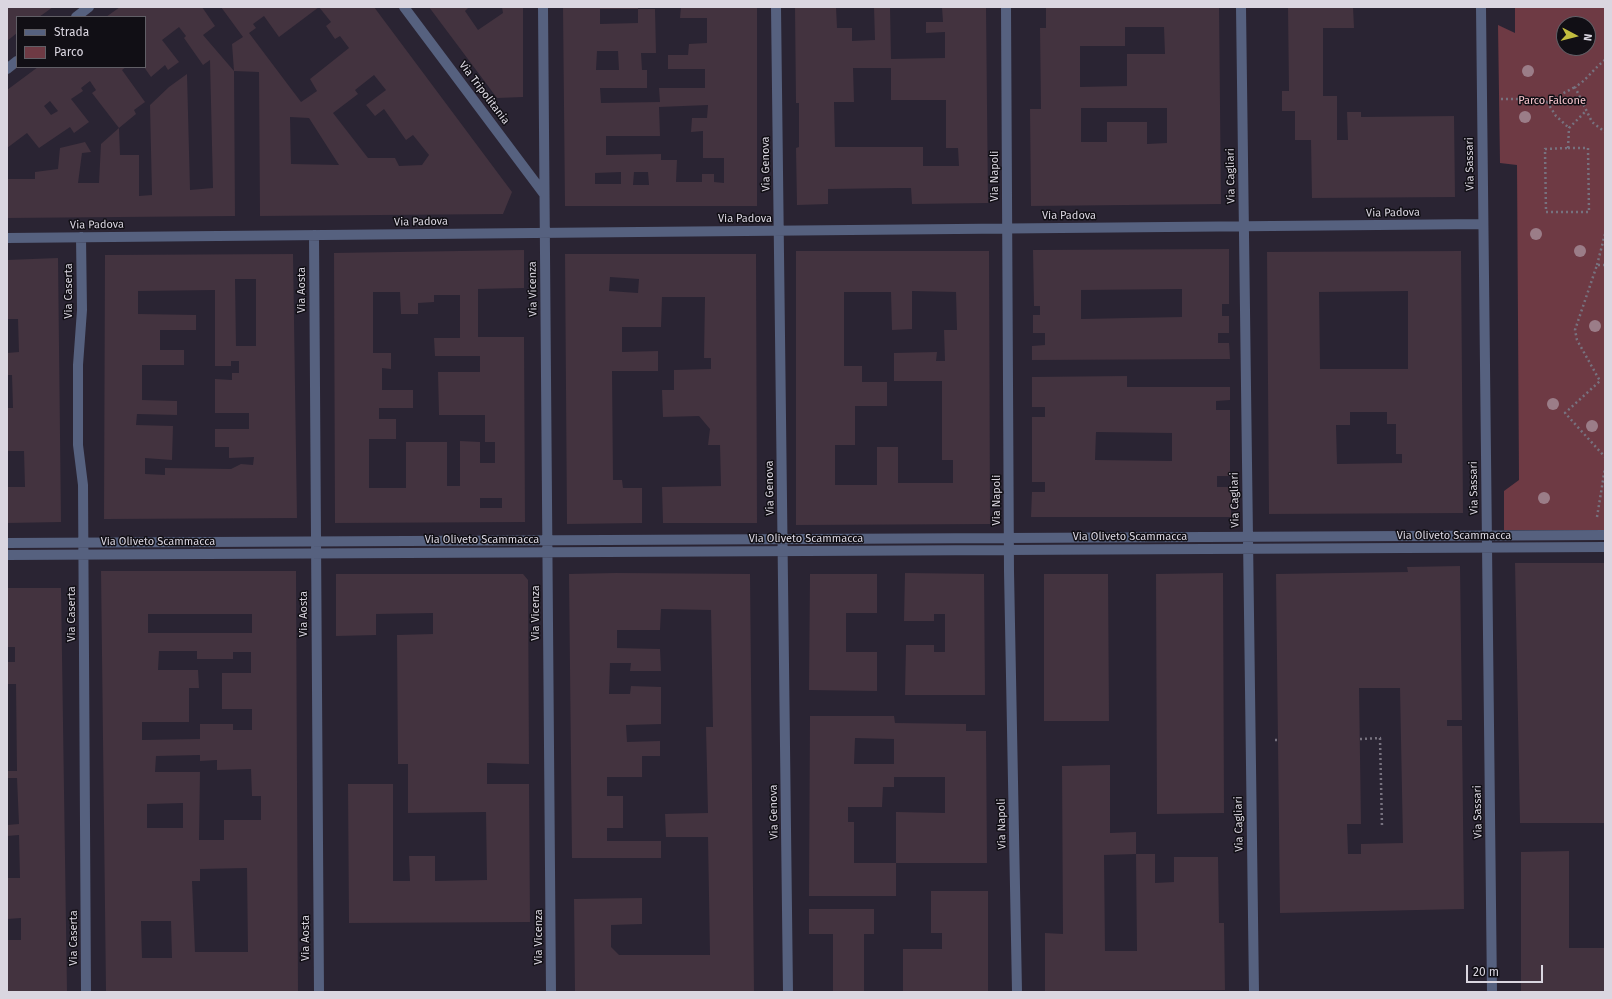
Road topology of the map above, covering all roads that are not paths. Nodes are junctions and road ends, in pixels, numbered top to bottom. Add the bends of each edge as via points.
1 (89, 7) edge
2 (404, 7) edge
3 (542, 7) edge
4 (776, 7) edge
5 (1006, 7) edge
6 (1241, 7) edge
7 (1480, 7) edge
8 (77, 16) edge
9 (16, 62) edge
10 (7, 69) edge
11 (544, 194) junction
12 (1483, 224) junction
13 (1243, 227) junction
14 (1007, 229) junction
15 (779, 231) junction
16 (544, 233) junction
17 (314, 235) junction
18 (81, 237) junction
19 (7, 238) edge
20 (1605, 535) edge
21 (1487, 536) junction
22 (1248, 537) junction
23 (1009, 538) junction
24 (782, 539) junction
25 (547, 540) junction
26 (316, 541) junction
27 (83, 542) junction
28 (7, 543) edge
29 (1605, 547) edge
30 (1248, 548) junction
31 (1486, 548) junction
32 (1009, 550) junction
33 (782, 551) junction
34 (547, 552) junction
35 (316, 553) junction
36 (83, 554) junction
37 (7, 555) edge
38 (86, 992) edge
39 (318, 992) edge
40 (551, 992) edge
41 (788, 992) edge
42 (1017, 992) edge
43 (1254, 992) edge
44 (1492, 992) edge

1 - 8 street
2 - 11 street, Via Tripolitania
3 - 11 street
4 - 15 street, Via Genova
5 - 14 street, Via Napoli
6 - 13 street, Via Cagliari
7 - 12 street, Via Sassari
9 - 10 street
11 - 16 street, Via Vicenza
12 - 13 street, Via Padova
12 - 21 street, Via Sassari
13 - 14 street, Via Padova
13 - 22 street, Via Cagliari
14 - 15 street, Via Padova
14 - 23 street, Via Napoli
15 - 16 street, Via Padova
15 - 24 street, Via Genova
16 - 17 street, Via Padova
16 - 25 street, Via Vicenza
17 - 18 street, Via Padova
17 - 26 street, Via Aosta
18 - 19 street, Via Padova
18 - 27 street, Via Caserta via 82,310 78,365 78,445 83,485
20 - 21 street
21 - 22 street
21 - 31 street, Via Sassari
22 - 23 street
22 - 30 street, Via Cagliari
23 - 24 street
23 - 32 street, Via Napoli
24 - 25 street
24 - 33 street, Via Genova
25 - 26 street
25 - 34 street, Via Vicenza
26 - 27 street
26 - 35 street, Via Aosta
27 - 28 street
27 - 36 street, Via Caserta
29 - 31 street, Via Oliveto Scammacca
30 - 31 street, Via Oliveto Scammacca
30 - 32 street, Via Oliveto Scammacca
30 - 43 street, Via Cagliari
31 - 44 street, Via Sassari
32 - 33 street, Via Oliveto Scammacca
32 - 42 street, Via Napoli
33 - 34 street, Via Oliveto Scammacca
33 - 41 street, Via Genova
34 - 35 street, Via Oliveto Scammacca
34 - 40 street, Via Vicenza
35 - 36 street, Via Oliveto Scammacca
35 - 39 street, Via Aosta
36 - 37 street, Via Oliveto Scammacca
36 - 38 street, Via Caserta

